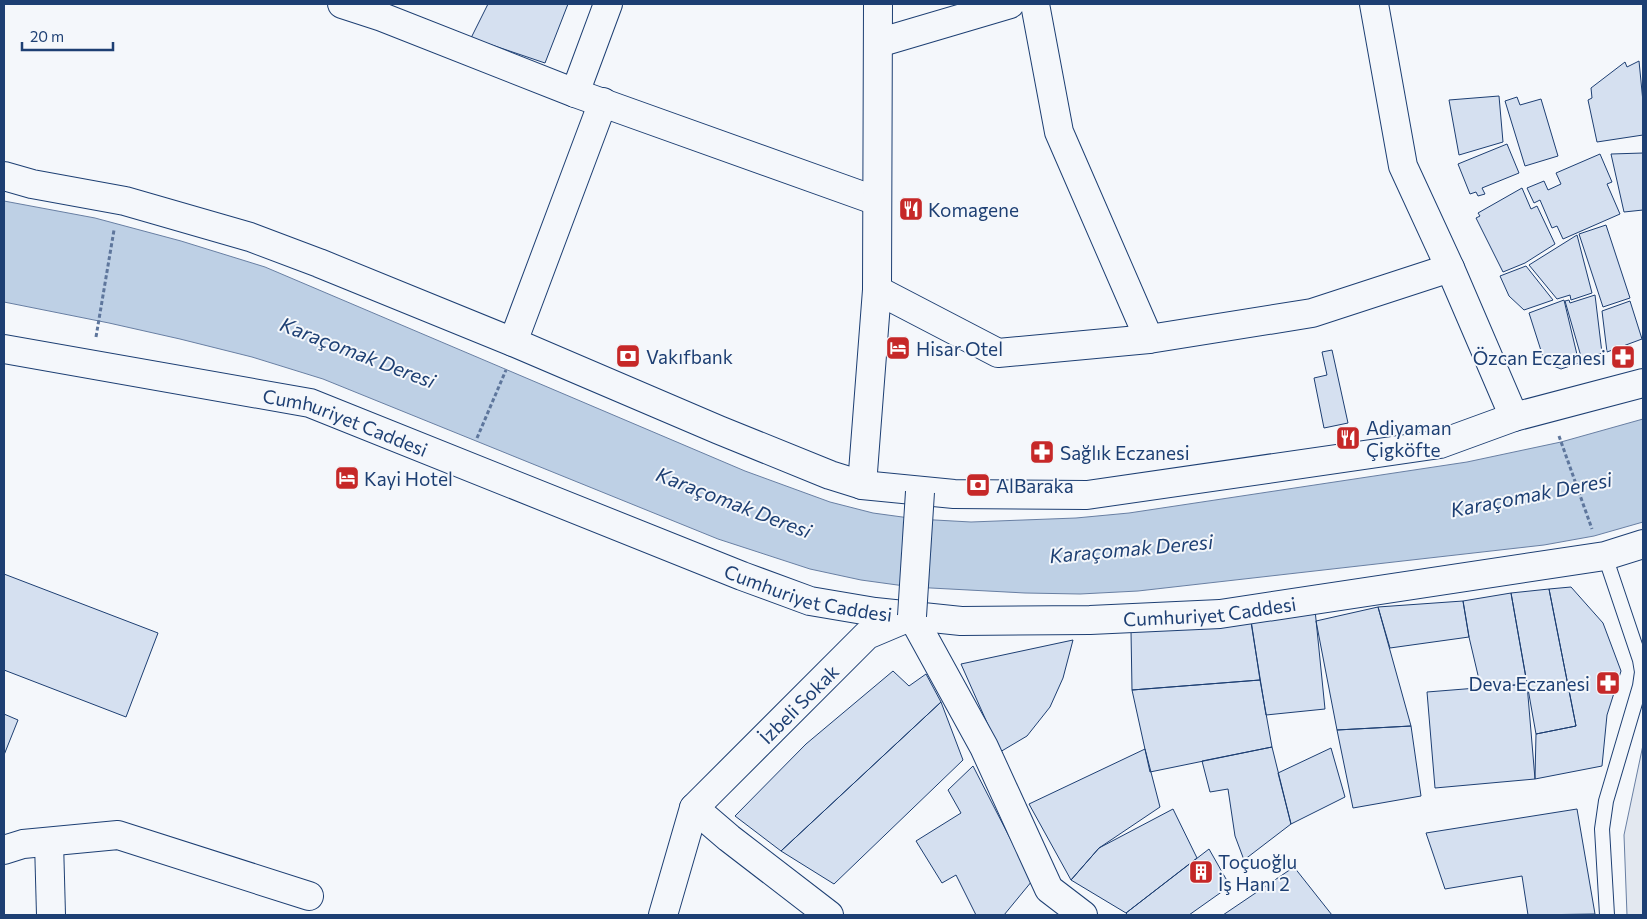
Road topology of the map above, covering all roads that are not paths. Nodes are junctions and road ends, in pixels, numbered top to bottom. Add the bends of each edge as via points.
1 (342, 4) edge
2 (608, 4) edge
3 (878, 4) edge
4 (1010, 4) edge
5 (1035, 4) edge
6 (1374, 4) edge
7 (382, 10) edge
8 (878, 43) junction
9 (575, 93) junction
10 (603, 102) junction
11 (4, 176) edge
12 (877, 201) junction
13 (1450, 268) junction
14 (877, 290) junction
15 (1149, 339) junction
16 (4, 349) edge
17 (510, 353) junction
18 (1643, 383) edge
19 (1514, 417) junction
20 (862, 485) junction
21 (920, 492) junction
22 (1643, 544) edge
23 (1600, 545) junction
24 (912, 616) junction
25 (694, 808) junction
26 (49, 842) junction
27 (4, 850) edge
28 (309, 896) dead end
29 (51, 915) edge
30 (663, 915) edge
31 (829, 915) edge
32 (1083, 915) edge
33 (1607, 915) edge

1 - 7 street
2 - 9 street
3 - 8 street
4 - 8 street
5 - 15 street via 1059,132
6 - 13 street via 1403,166
7 - 9 street
8 - 12 street
9 - 10 street
10 - 12 street
10 - 17 street
11 - 17 street via 125,201 250,237 319,263
12 - 14 street
13 - 15 street via 1312,313
13 - 19 street
14 - 15 street via 998,353
14 - 20 street
16 - 24 street, Cumhuriyet Caddesi via 310,403 810,601
17 - 20 street
18 - 19 street
19 - 21 street via 1440,444 1087,495
20 - 21 street
21 - 24 street, bridge
22 - 23 street, Cumhuriyet Caddesi
23 - 24 street, Cumhuriyet Caddesi via 1220,614 960,621
23 - 33 lane via 1642,672 1606,802 1602,828
24 - 25 street, İzbeli Sokak via 867,635
24 - 32 street via 984,747 1049,889
25 - 30 street
25 - 31 street
26 - 27 street via 23,844
26 - 28 street via 118,834
26 - 29 street

